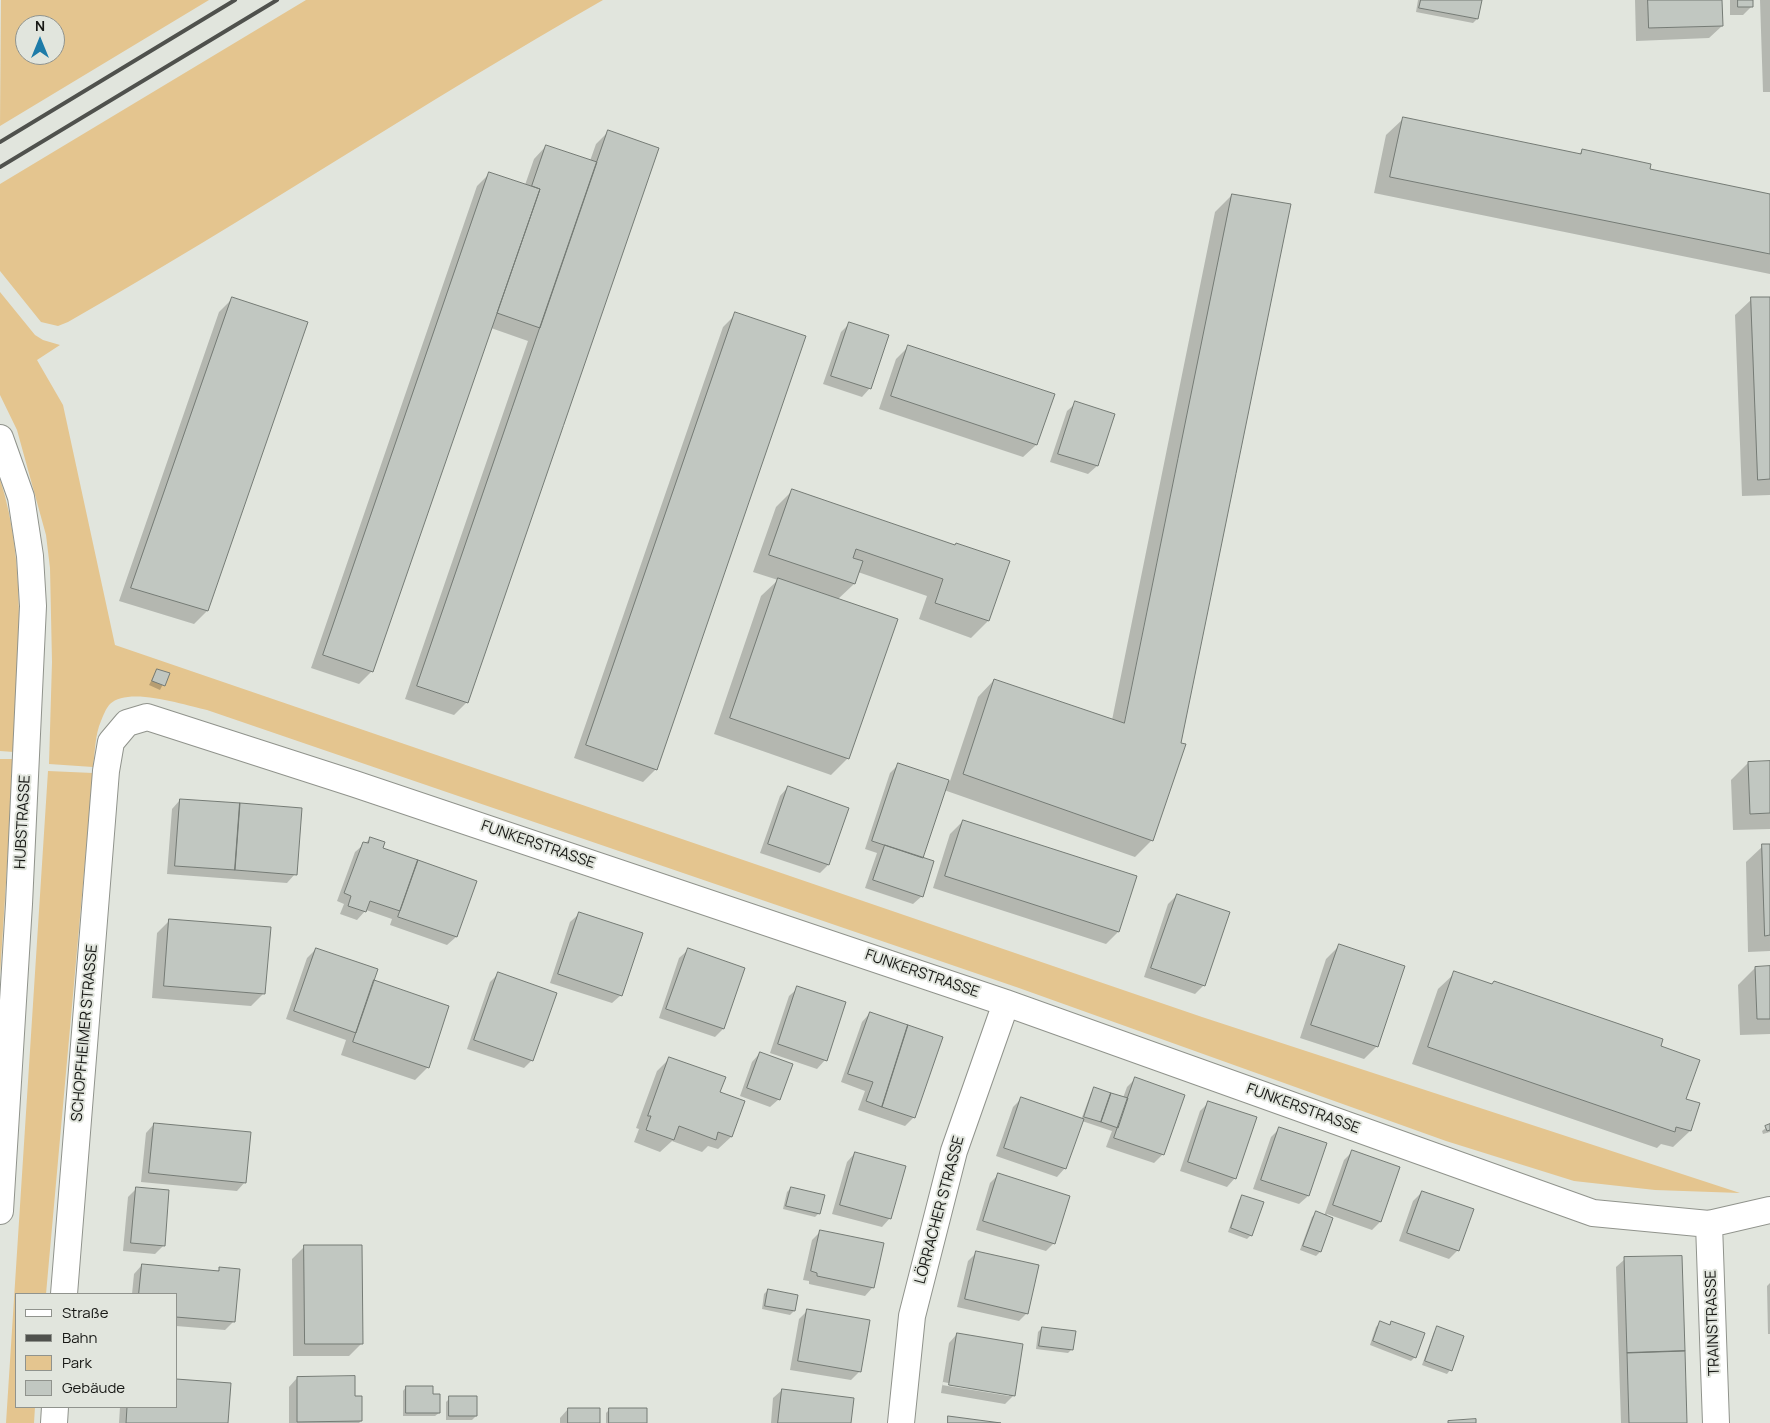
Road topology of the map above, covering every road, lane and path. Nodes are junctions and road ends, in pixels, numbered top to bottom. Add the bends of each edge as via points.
1 (0, 438) edge
2 (106, 771) joint
3 (1006, 1003) junction
4 (1770, 1210) edge
5 (0, 1211) edge
6 (1709, 1224) junction
7 (64, 1293) edge
8 (55, 1408) edge
9 (54, 1423) edge
10 (901, 1423) edge
11 (1716, 1423) edge

1 - 5 street, HUBSTRASSE via 21,498 30,556 33,606
2 - 3 street, FUNKERSTRASSE via 111,742 126,723 147,717 171,723
2 - 7 street, SCHOPFHEIMER STRASSE
3 - 6 street, FUNKERSTRASSE via 1593,1213
3 - 10 street, LÖRRACHER STRASSE via 954,1151 915,1307
4 - 6 street, FUNKERSTRASSE
6 - 11 street, TRAINSTRASSE
8 - 9 street

